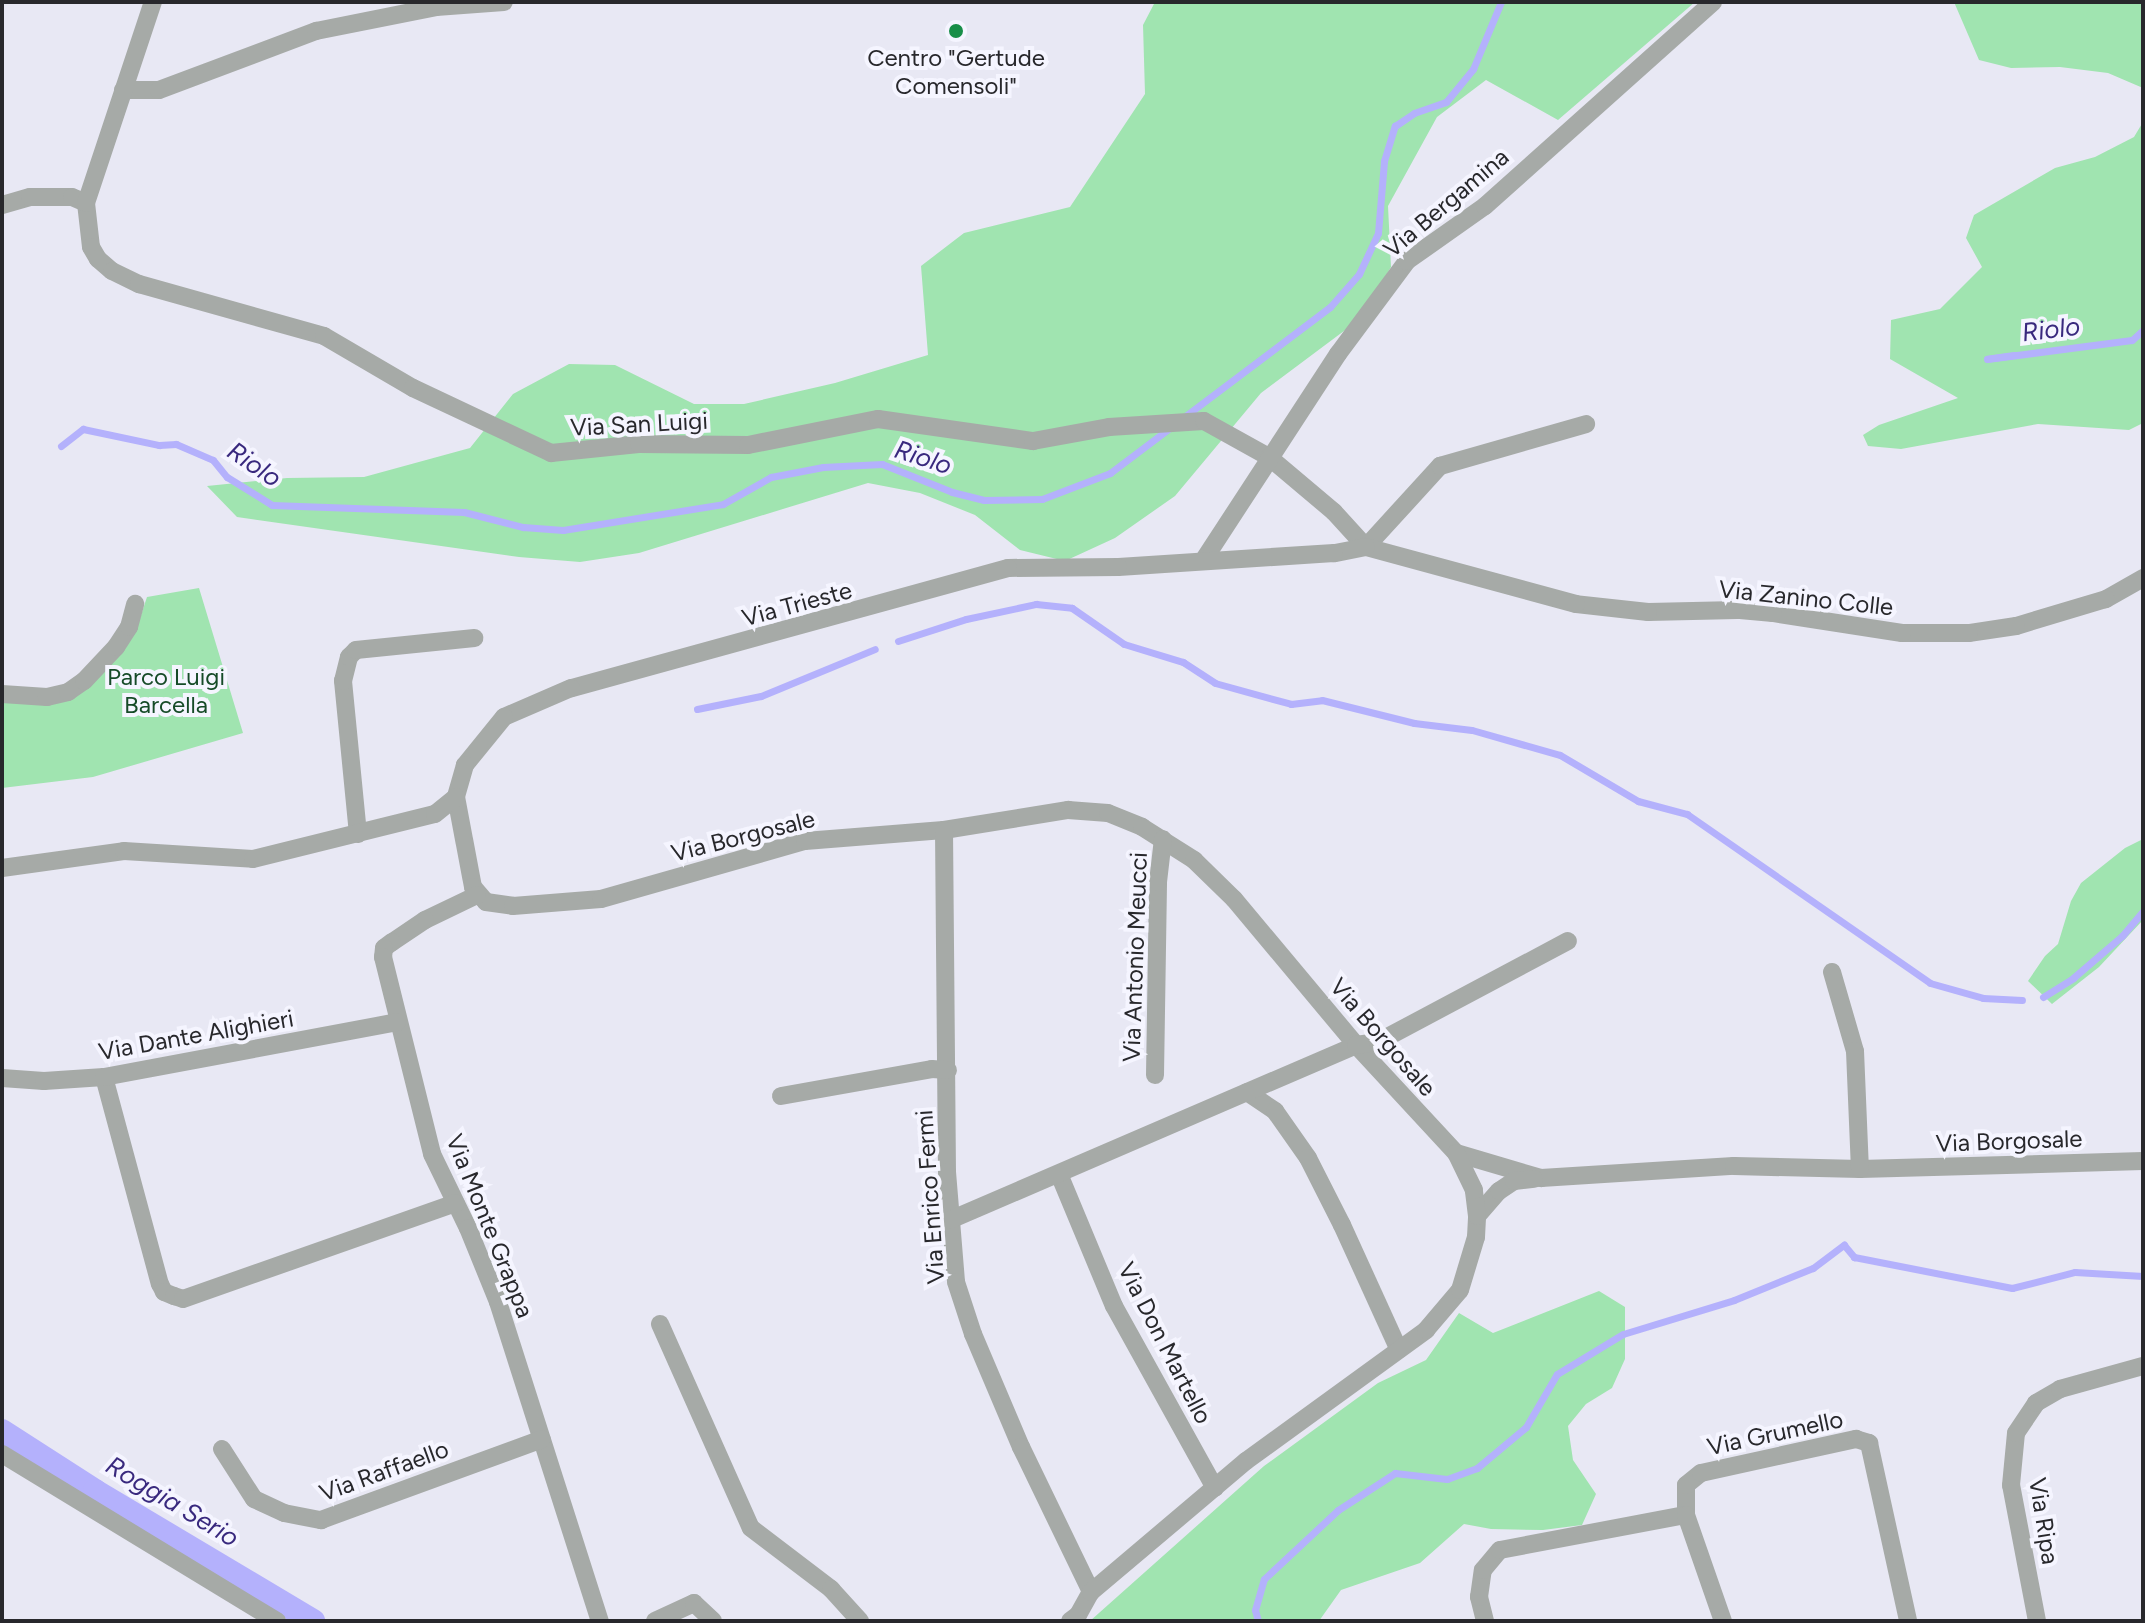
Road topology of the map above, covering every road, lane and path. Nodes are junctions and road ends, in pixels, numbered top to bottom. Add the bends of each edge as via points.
1 (153, 2) edge
2 (504, 2) edge
3 (1713, 2) edge
4 (123, 90) junction
5 (86, 203) junction
6 (2, 205) edge
7 (1586, 424) dead end
8 (1269, 457) junction
9 (1366, 547) junction
10 (1203, 561) junction
11 (2143, 578) edge
12 (135, 604) dead end
13 (474, 638) dead end
14 (2, 694) edge
15 (456, 797) junction
16 (944, 830) junction
17 (358, 834) junction
18 (1163, 839) junction
19 (2, 868) edge
20 (477, 895) junction
21 (1568, 941) dead end
22 (1832, 972) dead end
23 (397, 1022) junction
24 (1356, 1045) junction
25 (948, 1070) junction
26 (1155, 1075) dead end
27 (104, 1077) junction
28 (2, 1078) edge
29 (1247, 1092) junction
30 (781, 1096) dead end
31 (1456, 1153) junction
32 (2143, 1161) edge
33 (1860, 1169) junction
34 (1059, 1174) junction
35 (1541, 1178) junction
36 (456, 1203) junction
37 (1477, 1216) junction
38 (950, 1220) junction
39 (660, 1324) dead end
40 (1399, 1350) junction
41 (2143, 1366) edge
42 (542, 1439) junction
43 (222, 1449) dead end
44 (2, 1454) edge
45 (1215, 1488) junction
46 (1686, 1515) junction
47 (1091, 1592) junction
48 (277, 1621) edge
49 (600, 1621) edge
50 (655, 1621) edge
51 (713, 1621) edge
52 (860, 1621) edge
53 (1070, 1621) edge
54 (1485, 1621) edge
55 (1723, 1621) edge
56 (1908, 1621) edge
57 (2037, 1621) edge

1 - 4 street, Via San Luigi
2 - 4 street via 436,7 316,31 159,90
3 - 8 street, Via Bergamina via 1485,206 1407,261
4 - 5 street, Via San Luigi
5 - 6 street via 72,197 30,197
5 - 8 street, Via San Luigi via 91,247 112,271 139,284 324,336 413,388 551,453 639,444 748,445 878,419 1033,441 1109,427 1199,421
7 - 9 street via 1440,466
8 - 9 street
8 - 10 street, Via Bergamina
9 - 10 street, Via Zanino Colle
9 - 11 street, Via Zanino Colle via 1576,604 1648,612 1773,613 1902,633 1969,633 2016,626 2106,599
10 - 15 street, Via Trieste via 1008,568 571,688 504,717 465,765
12 - 14 street via 116,647 76,686 47,697
13 - 17 street via 356,650 349,657 343,681
15 - 17 street via 435,814
15 - 20 street
16 - 18 street, Via Borgosale via 1068,810 1108,813
16 - 20 street, Via Borgosale via 805,841 601,899 513,906 495,905
16 - 25 street, Via Enrico Fermi
17 - 19 street via 253,859 124,851
18 - 24 street, Via Borgosale via 1234,899
18 - 26 street, Via Antonio Meucci
20 - 23 street, Via Monte Grappa via 425,920 384,948
21 - 24 street via 1378,1042
22 - 33 street via 1855,1051
23 - 27 street, Via Dante Alighieri
23 - 36 street, Via Monte Grappa via 432,1154
24 - 29 street
24 - 31 street, Via Borgosale
25 - 30 street
25 - 38 street, Via Enrico Fermi
27 - 28 street, Via Dante Alighieri
27 - 36 street via 160,1284 174,1296 183,1299
29 - 34 street
29 - 40 street via 1275,1111 1308,1158
31 - 35 street, Via Borgosale
31 - 37 street via 1474,1190
32 - 33 street, Via Borgosale
33 - 35 street, Via Borgosale via 1734,1166
34 - 38 street
34 - 45 street, Via Don Martello via 1114,1306
35 - 37 street, Via Borgosale via 1514,1181
36 - 42 street, Via Monte Grappa via 498,1302
37 - 40 street via 1460,1290 1426,1330
38 - 47 street, Via Enrico Fermi via 956,1282 973,1334
39 - 52 street via 751,1528 831,1589
40 - 45 street
41 - 57 street, Via Ripa via 2060,1389 2036,1403 2016,1433 2011,1485
42 - 43 street, Via Raffaello via 321,1520 284,1513 254,1499
42 - 49 street, Via Monte Grappa
44 - 48 street
45 - 47 street
46 - 54 street via 1500,1550 1483,1570 1479,1597
46 - 55 street
46 - 56 street, Via Grumello via 1686,1485 1701,1473 1856,1439 1869,1443
47 - 53 street
50 - 51 street via 694,1603

